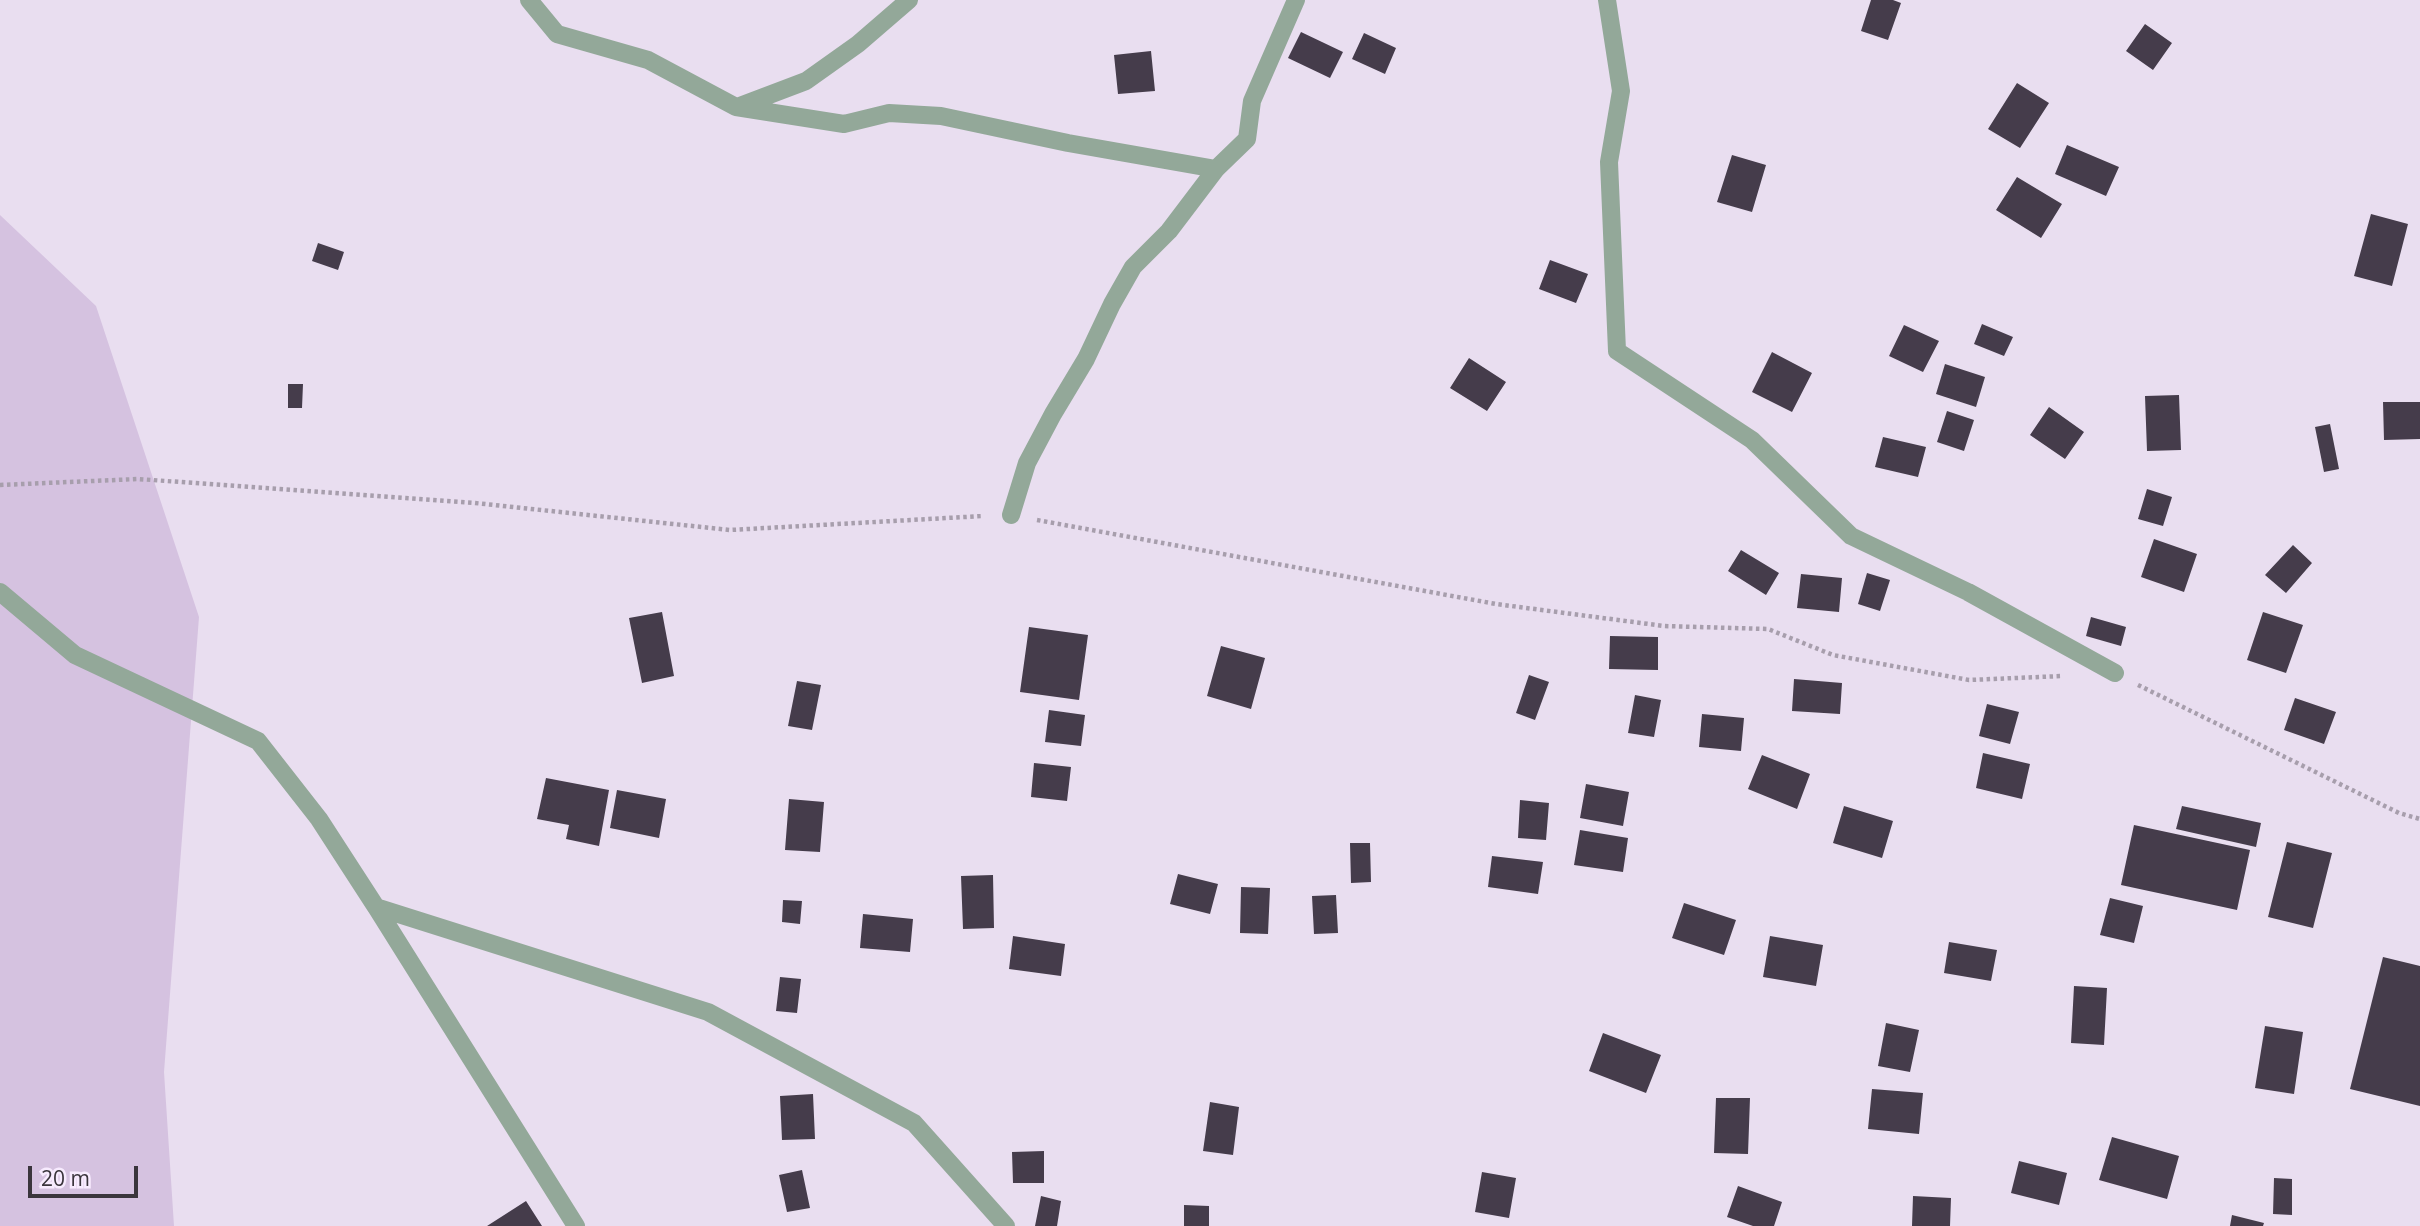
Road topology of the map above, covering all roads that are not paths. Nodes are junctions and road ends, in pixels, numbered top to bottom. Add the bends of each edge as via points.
1 (528, 0) edge
2 (909, 0) edge
3 (1296, 0) edge
4 (1606, 0) edge
5 (736, 107) junction
6 (1216, 169) junction
7 (1012, 515) road end
8 (0, 592) edge
9 (2115, 673) road end
10 (376, 907) junction
11 (576, 1226) edge
12 (1006, 1226) edge

1 - 5 street via 556,34 648,60
2 - 5 street via 806,81
3 - 6 street via 1252,101 1247,139
4 - 9 street via 1621,91 1609,162 1618,351 1752,440 1851,536 1968,592
5 - 6 street via 844,124 889,113 941,116
6 - 7 street via 1169,231 1133,267 1027,463
8 - 10 street via 75,654 258,741 320,818
10 - 11 street
10 - 12 street via 708,1012 914,1123

